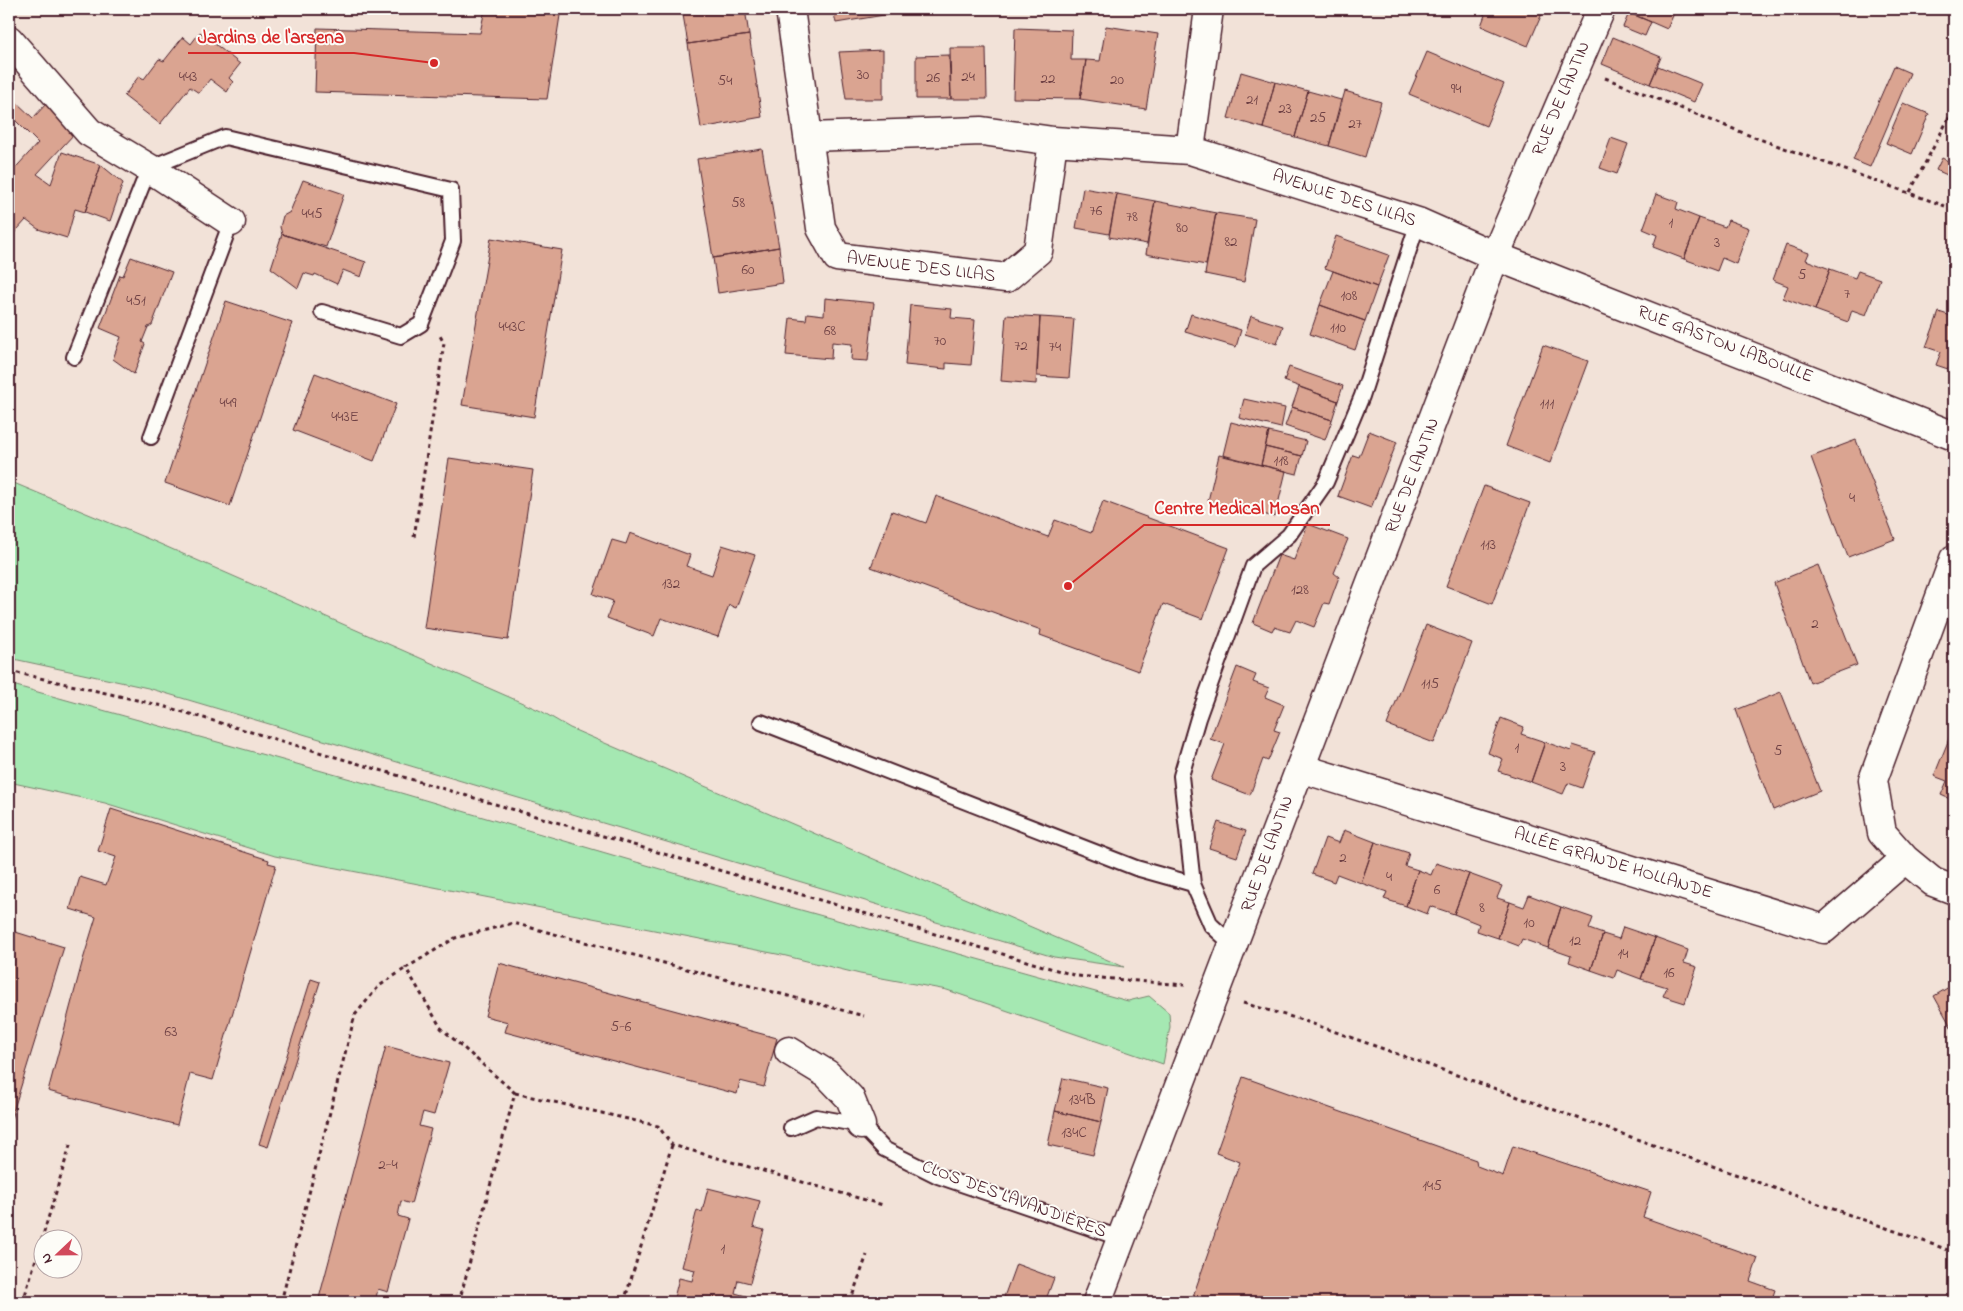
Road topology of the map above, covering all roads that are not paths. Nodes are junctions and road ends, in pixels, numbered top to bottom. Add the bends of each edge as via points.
1 (790, 9) edge
2 (1209, 9) edge
3 (1601, 9) edge
4 (9, 40) edge
5 (808, 137) junction
6 (1054, 141) junction
7 (1190, 150) junction
8 (149, 168) junction
9 (231, 222) joint
10 (1418, 222) junction
11 (1495, 256) junction
12 (322, 312) dead end
13 (74, 357) dead end
14 (1954, 436) edge
15 (151, 437) dead end
16 (1954, 559) edge
17 (760, 722) dead end
18 (1300, 768) junction
19 (1905, 858) junction
20 (1193, 884) junction
21 (1954, 890) edge
22 (1234, 946) junction
23 (789, 1051) dead end
24 (861, 1124) junction
25 (791, 1128) dead end
26 (1120, 1238) junction
27 (1097, 1302) edge

1 - 5 street, AVENUE DES LILAS
2 - 7 street
3 - 11 street, RUE DE LANTIN
4 - 8 street via 89,132
5 - 6 street, AVENUE DES LILAS via 982,131
5 - 6 street, AVENUE DES LILAS via 821,228 837,257 1006,278 1038,251
6 - 7 street, AVENUE DES LILAS
7 - 10 street, AVENUE DES LILAS
8 - 9 street
8 - 12 lane via 225,137 451,190 453,241 421,324 401,336
8 - 13 lane
9 - 15 lane
10 - 11 street, AVENUE DES LILAS
10 - 20 lane via 1362,396 1326,482 1289,534 1253,566 1198,718 1181,776
11 - 14 street, RUE GASTON LABOULLE
11 - 18 street, RUE DE LANTIN
16 - 19 street via 1873,780 1882,833
17 - 20 lane via 1136,868
18 - 19 street, ALLÉE GRANDE HOLLANDE via 1824,929
18 - 22 street, RUE DE LANTIN
19 - 21 street via 1933,882
20 - 22 lane via 1211,925
22 - 26 street, RUE DE LANTIN
23 - 24 street, CLOS DES LAVANDIÈRES via 827,1074 850,1098
24 - 25 lane via 816,1117
24 - 26 lane, CLOS DES LAVANDIÈRES via 884,1149 938,1176
26 - 27 street, RUE DE LANTIN

